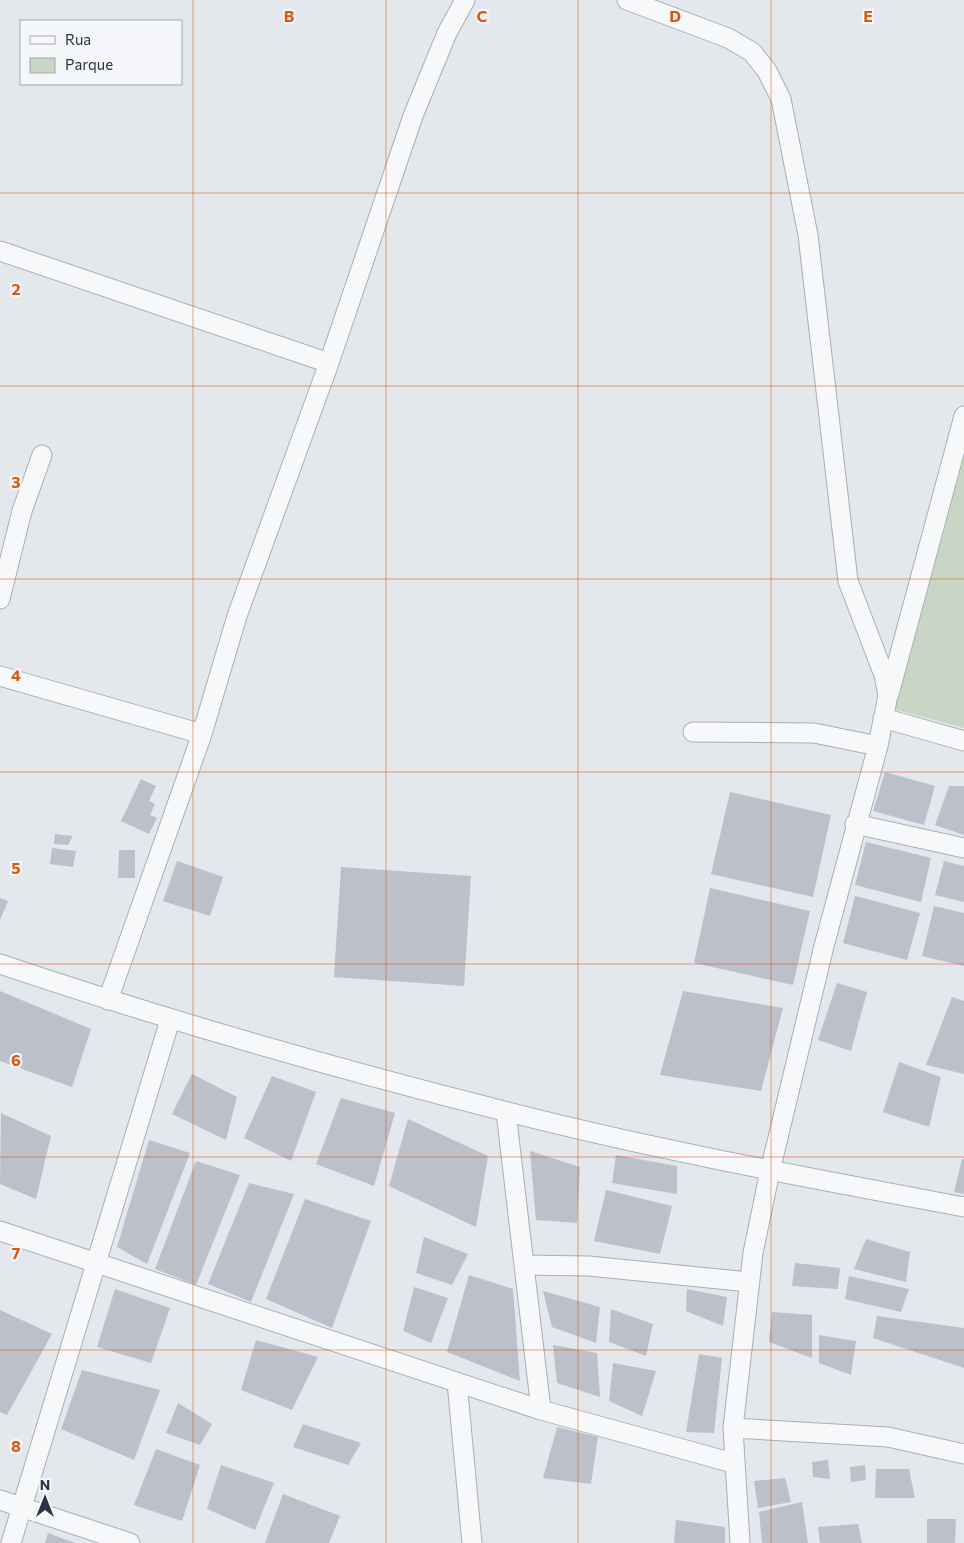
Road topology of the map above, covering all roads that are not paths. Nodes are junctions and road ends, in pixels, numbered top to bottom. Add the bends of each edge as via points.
1 (465, 0) edge
2 (627, 0) edge
3 (0, 251) edge
4 (329, 363) junction
5 (964, 416) edge
6 (42, 455) dead end
7 (0, 599) edge
8 (0, 676) edge
9 (888, 695) junction
10 (883, 718) junction
11 (693, 732) dead end
12 (202, 734) junction
13 (964, 741) edge
14 (878, 746) junction
15 (856, 824) junction
16 (964, 848) edge
17 (0, 964) edge
18 (108, 1000) junction
19 (170, 1020) junction
20 (506, 1112) junction
21 (770, 1171) junction
22 (964, 1207) edge
23 (0, 1231) edge
24 (96, 1264) junction
25 (524, 1265) junction
26 (749, 1282) junction
27 (458, 1382) junction
28 (541, 1410) junction
29 (733, 1428) junction
30 (964, 1454) edge
31 (733, 1463) junction
32 (0, 1500) edge
33 (22, 1507) junction
34 (11, 1543) edge
35 (130, 1543) edge
36 (472, 1543) edge
37 (740, 1543) edge

1 - 4 street via 447,33 413,116
2 - 9 street via 728,38 752,52 767,71 781,99 808,235 848,581 884,675
3 - 4 street
4 - 12 street via 237,616
5 - 9 street
6 - 7 street via 22,511
8 - 12 street
9 - 10 street
10 - 13 street
10 - 14 street
11 - 14 street via 814,733
12 - 18 street
14 - 15 street
15 - 16 street
15 - 21 street
17 - 18 street
18 - 19 street
19 - 20 street
19 - 24 street
20 - 21 street
20 - 25 street
21 - 22 street
21 - 26 street
23 - 24 street
24 - 27 street
24 - 33 street
25 - 26 street via 589,1266
25 - 28 street
26 - 29 street
27 - 28 street
27 - 36 street
28 - 31 street
29 - 30 street via 888,1437
29 - 31 street
31 - 37 street
32 - 33 street
33 - 34 street
33 - 35 street

